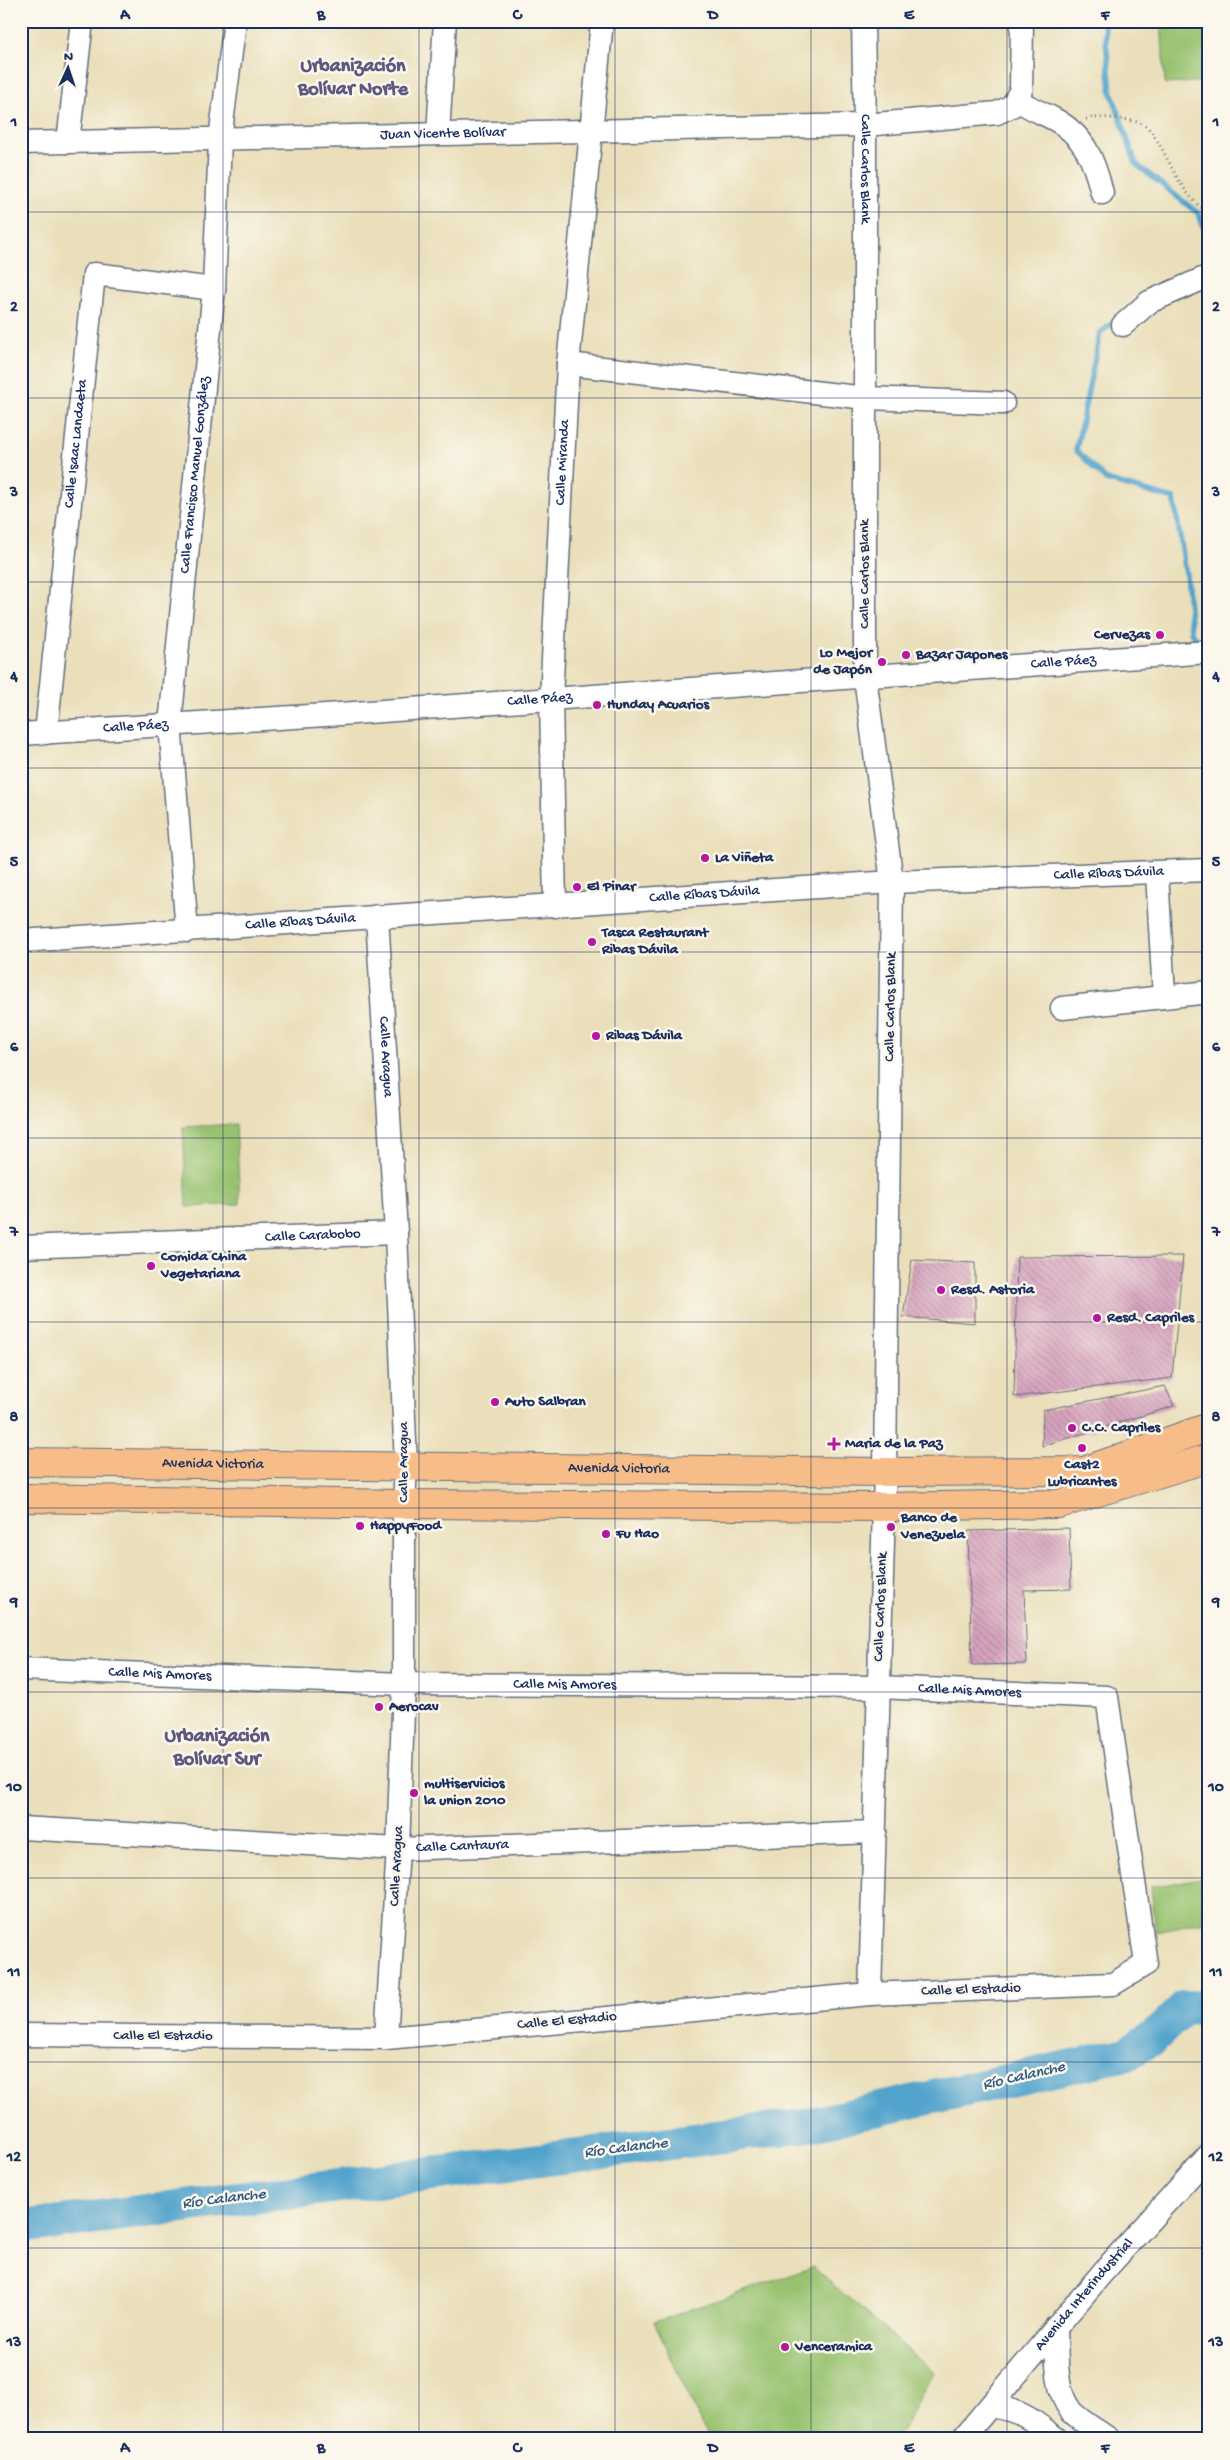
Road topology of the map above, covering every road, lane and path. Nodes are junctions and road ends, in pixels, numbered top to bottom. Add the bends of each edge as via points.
1 (82, 21) edge
2 (235, 21) edge
3 (445, 21) edge
4 (602, 21) edge
5 (862, 21) edge
6 (1022, 21) edge
7 (1018, 100) junction
8 (1061, 123) junction
9 (865, 125) junction
10 (591, 129) junction
11 (438, 134) junction
12 (220, 139) junction
13 (68, 142) junction
14 (21, 143) edge
15 (1102, 193) dead end
16 (1209, 213) edge
17 (1209, 276) edge
18 (214, 289) junction
19 (1123, 325) dead end
20 (568, 364) junction
21 (866, 398) junction
22 (1003, 403) dead end
23 (1201, 653) edge
24 (865, 677) junction
25 (551, 698) junction
26 (170, 724) junction
27 (46, 733) junction
28 (21, 734) edge
29 (1209, 870) edge
30 (1157, 873) junction
31 (892, 882) junction
32 (555, 906) junction
33 (377, 916) junction
34 (187, 931) junction
35 (21, 941) edge
36 (1209, 992) edge
37 (1164, 997) junction
38 (1062, 1008) dead end
39 (396, 1233) junction
40 (21, 1247) edge
41 (1203, 1429) edge
42 (1203, 1460) edge
43 (21, 1462) edge
44 (406, 1465) junction
45 (885, 1472) junction
46 (21, 1498) edge
47 (404, 1504) junction
48 (884, 1507) junction
49 (21, 1668) edge
50 (404, 1684) junction
51 (878, 1687) junction
52 (21, 1828) edge
53 (875, 1832) junction
54 (398, 1849) junction
55 (1113, 1984) joint
56 (870, 1994) junction
57 (21, 2035) edge
58 (386, 2038) junction
59 (1209, 2155) edge
60 (1056, 2327) junction
61 (990, 2406) junction
62 (962, 2439) edge
63 (1057, 2439) edge
64 (1109, 2439) edge

1 - 13 street
2 - 12 street, Calle Francisco Manuel González
3 - 11 street
4 - 10 street, Calle Miranda
5 - 9 street, Calle Carlos Blank
6 - 7 street via 1022,81
7 - 8 street
7 - 9 street, Juan Vicente Bolívar via 1006,111 997,113
8 - 15 street via 1082,141 1091,156
8 - 16 path via 1120,118 1146,126 1181,186 1199,207
9 - 10 street, Juan Vicente Bolívar
9 - 21 street, Calle Carlos Blank
10 - 11 street, Juan Vicente Bolívar
10 - 20 street, Calle Miranda
11 - 12 street, Juan Vicente Bolívar
12 - 13 street, Juan Vicente Bolívar
12 - 18 street, Calle Francisco Manuel González
13 - 14 street, Juan Vicente Bolívar
17 - 19 street via 1149,302
18 - 26 street, Calle Francisco Manuel González
18 - 27 street, Calle Isaac Landaeta via 94,274
20 - 21 street
20 - 25 street, Calle Miranda
21 - 22 street
21 - 24 street, Calle Carlos Blank
23 - 24 street, Calle Páez
24 - 25 street, Calle Páez
24 - 31 street, Calle Carlos Blank
25 - 26 street, Calle Páez
25 - 32 street, Calle Miranda
26 - 27 street, Calle Páez
26 - 34 street, Calle Francisco Manuel González
27 - 28 street, Calle Páez
29 - 30 street, Calle Ríbas Dávila
30 - 31 street, Calle Ríbas Dávila
30 - 37 street
31 - 32 street, Calle Ríbas Dávila
31 - 45 street, Calle Carlos Blank
32 - 33 street, Calle Ríbas Dávila
33 - 34 street, Calle Ríbas Dávila
33 - 39 street, Calle Aragua
34 - 35 street, Calle Ríbas Dávila
36 - 37 street
37 - 38 street
39 - 40 street, Calle Carabobo
39 - 44 street, Calle Aragua
41 - 45 main road, Avenida Victoria via 1084,1472
42 - 48 main road via 1059,1504
43 - 44 main road, Avenida Victoria
44 - 45 main road, Avenida Victoria
44 - 47 street, Calle Aragua
45 - 48 street, Calle Carlos Blank
46 - 47 main road
47 - 48 main road
47 - 50 street, Calle Aragua
48 - 51 street, Calle Carlos Blank
49 - 50 street, Calle Mis Amores
50 - 51 street, Calle Mis Amores
50 - 54 street, Calle Aragua
51 - 53 street, Calle Carlos Blank
51 - 55 street, Calle Mis Amores via 1107,1697 1146,1964
52 - 54 street, Calle Cantaura
53 - 54 street, Calle Cantaura
53 - 56 street, Calle Carlos Blank
54 - 58 street, Calle Aragua
55 - 56 street, Calle El Estadio
56 - 58 street, Calle El Estadio
57 - 58 street, Calle El Estadio
59 - 60 street, Avenida Interindustrial
60 - 61 street, Avenida Interindustrial
60 - 64 street via 1062,2392 1071,2411
61 - 62 street, Avenida Interindustrial
61 - 63 street via 1013,2409

